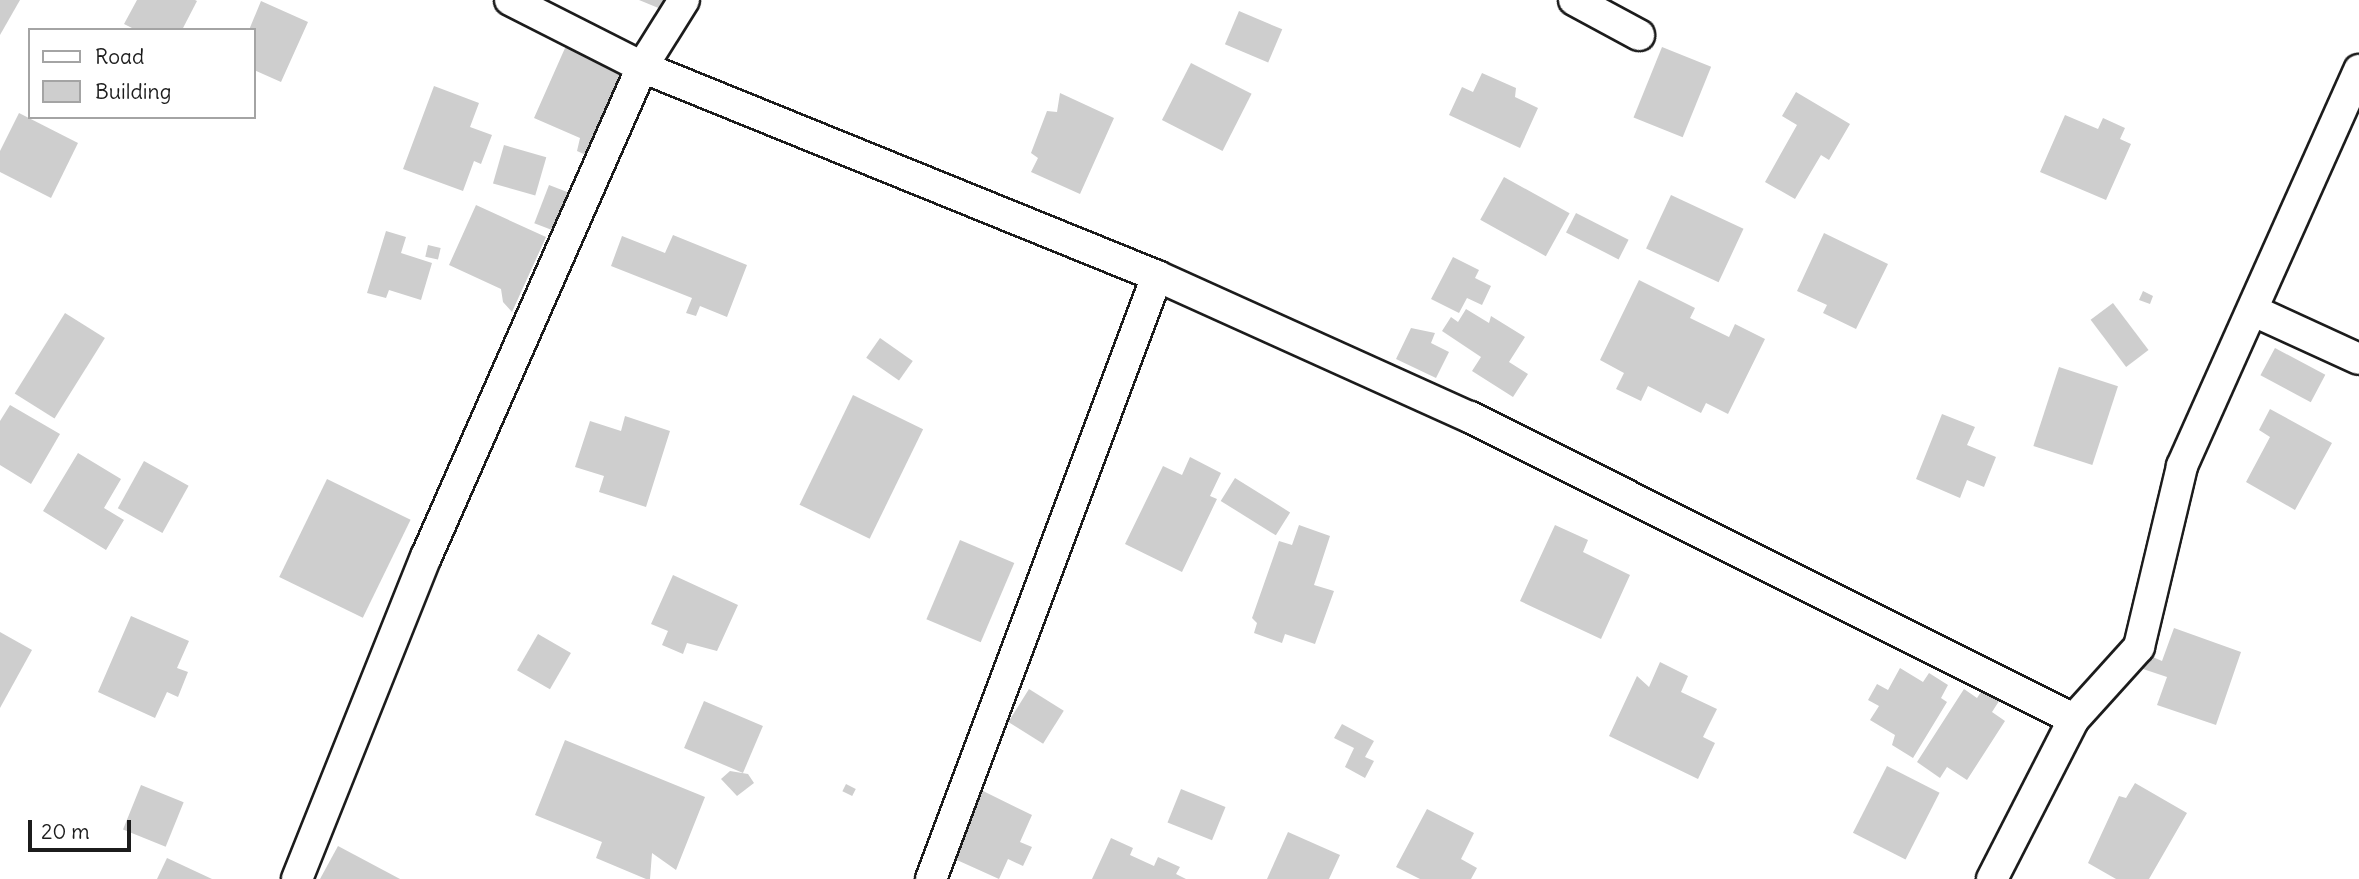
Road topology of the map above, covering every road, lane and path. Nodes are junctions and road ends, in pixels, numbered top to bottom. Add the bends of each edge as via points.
1 (510, 0) edge
2 (684, 0) edge
3 (1574, 0) edge
4 (1639, 35) dead end
5 (642, 67) junction
6 (2359, 70) edge
7 (1157, 276) junction
8 (2254, 311) junction
9 (2359, 359) edge
10 (2074, 719) junction
11 (297, 879) edge
12 (931, 879) edge
13 (1992, 879) edge

1 - 5 street
2 - 5 street
3 - 4 street
5 - 7 street
5 - 11 street via 426,557
6 - 8 street
7 - 10 street via 1471,417
7 - 12 street
8 - 9 street
8 - 10 street via 2182,466 2140,648
10 - 13 street

